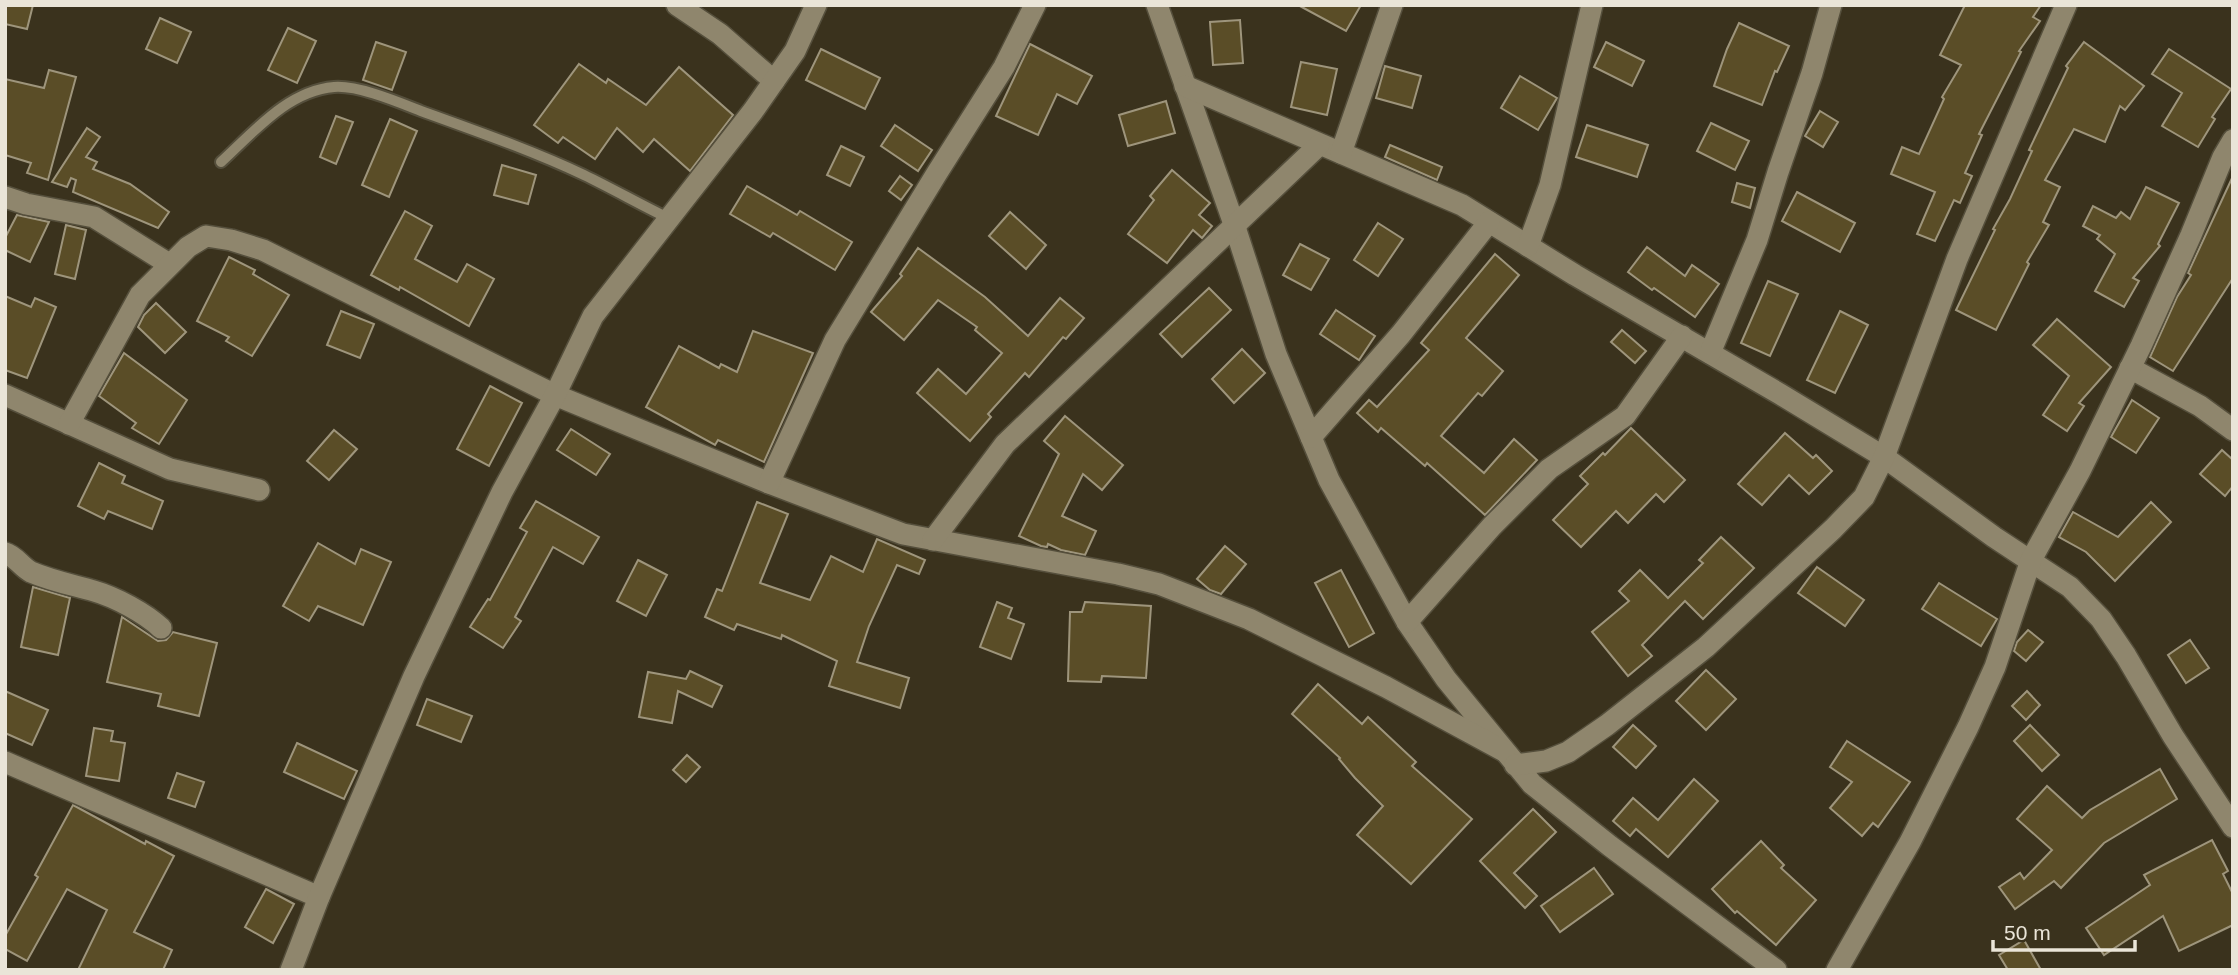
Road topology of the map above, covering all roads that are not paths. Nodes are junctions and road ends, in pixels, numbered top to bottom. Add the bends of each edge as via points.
1 (677, 5) edge
2 (816, 5) edge
3 (1035, 5) edge
4 (1157, 5) edge
5 (1392, 5) edge
6 (1592, 5) edge
7 (1831, 5) edge
8 (2066, 5) edge
9 (775, 81) junction
10 (1185, 86) junction
11 (2233, 140) edge
12 (1319, 145) junction
13 (1341, 153) junction
14 (221, 162) dead end
15 (5, 197) edge
16 (670, 219) junction
17 (1489, 222) junction
18 (1234, 224) junction
19 (1528, 246) junction
20 (169, 264) junction
21 (1682, 336) junction
22 (1710, 353) junction
23 (2130, 368) junction
24 (5, 395) edge
25 (555, 395) junction
26 (69, 424) junction
27 (2233, 429) edge
28 (1311, 437) junction
29 (1884, 457) junction
30 (769, 483) junction
31 (259, 490) dead end
32 (933, 540) junction
33 (5, 553) edge
34 (2031, 560) junction
35 (1407, 622) junction
36 (161, 628) dead end
37 (1509, 758) junction
38 (5, 762) edge
39 (2233, 827) edge
40 (319, 897) junction
41 (291, 970) edge
42 (1776, 970) edge
43 (1837, 970) edge

1 - 9 street
2 - 9 street
3 - 30 street via 1004,67 835,340
4 - 10 street
5 - 13 street
6 - 19 street via 1550,184
7 - 22 street via 1757,240
8 - 29 street via 1958,258
9 - 16 street
10 - 12 street
10 - 18 street
11 - 23 street
12 - 13 street
12 - 18 street
13 - 17 street via 1462,205
14 - 16 lane via 291,102 336,86 376,94 501,140
15 - 20 street via 94,217
16 - 25 street via 593,316
17 - 19 street
17 - 28 street via 1401,334
18 - 28 street via 1276,354
18 - 32 street via 1005,444
19 - 21 street
20 - 25 street via 205,236 263,250
20 - 26 street via 141,295
21 - 22 street
21 - 35 street via 1625,416 1549,469
22 - 29 street
23 - 27 street
23 - 34 street
24 - 26 street
25 - 30 street
25 - 40 street via 502,492 414,676
26 - 31 street via 170,468
28 - 35 street via 1329,480
29 - 34 street
29 - 37 street via 1864,497 1706,647 1568,752 1546,761
30 - 32 street via 903,534
32 - 37 street via 1159,584 1249,618 1386,687
33 - 36 street via 28,570 98,592
34 - 39 street via 2070,587 2101,619
34 - 43 street via 1995,667 1968,727 1910,842
35 - 37 street
37 - 42 street via 1532,784 1609,846
38 - 40 street
40 - 41 street

